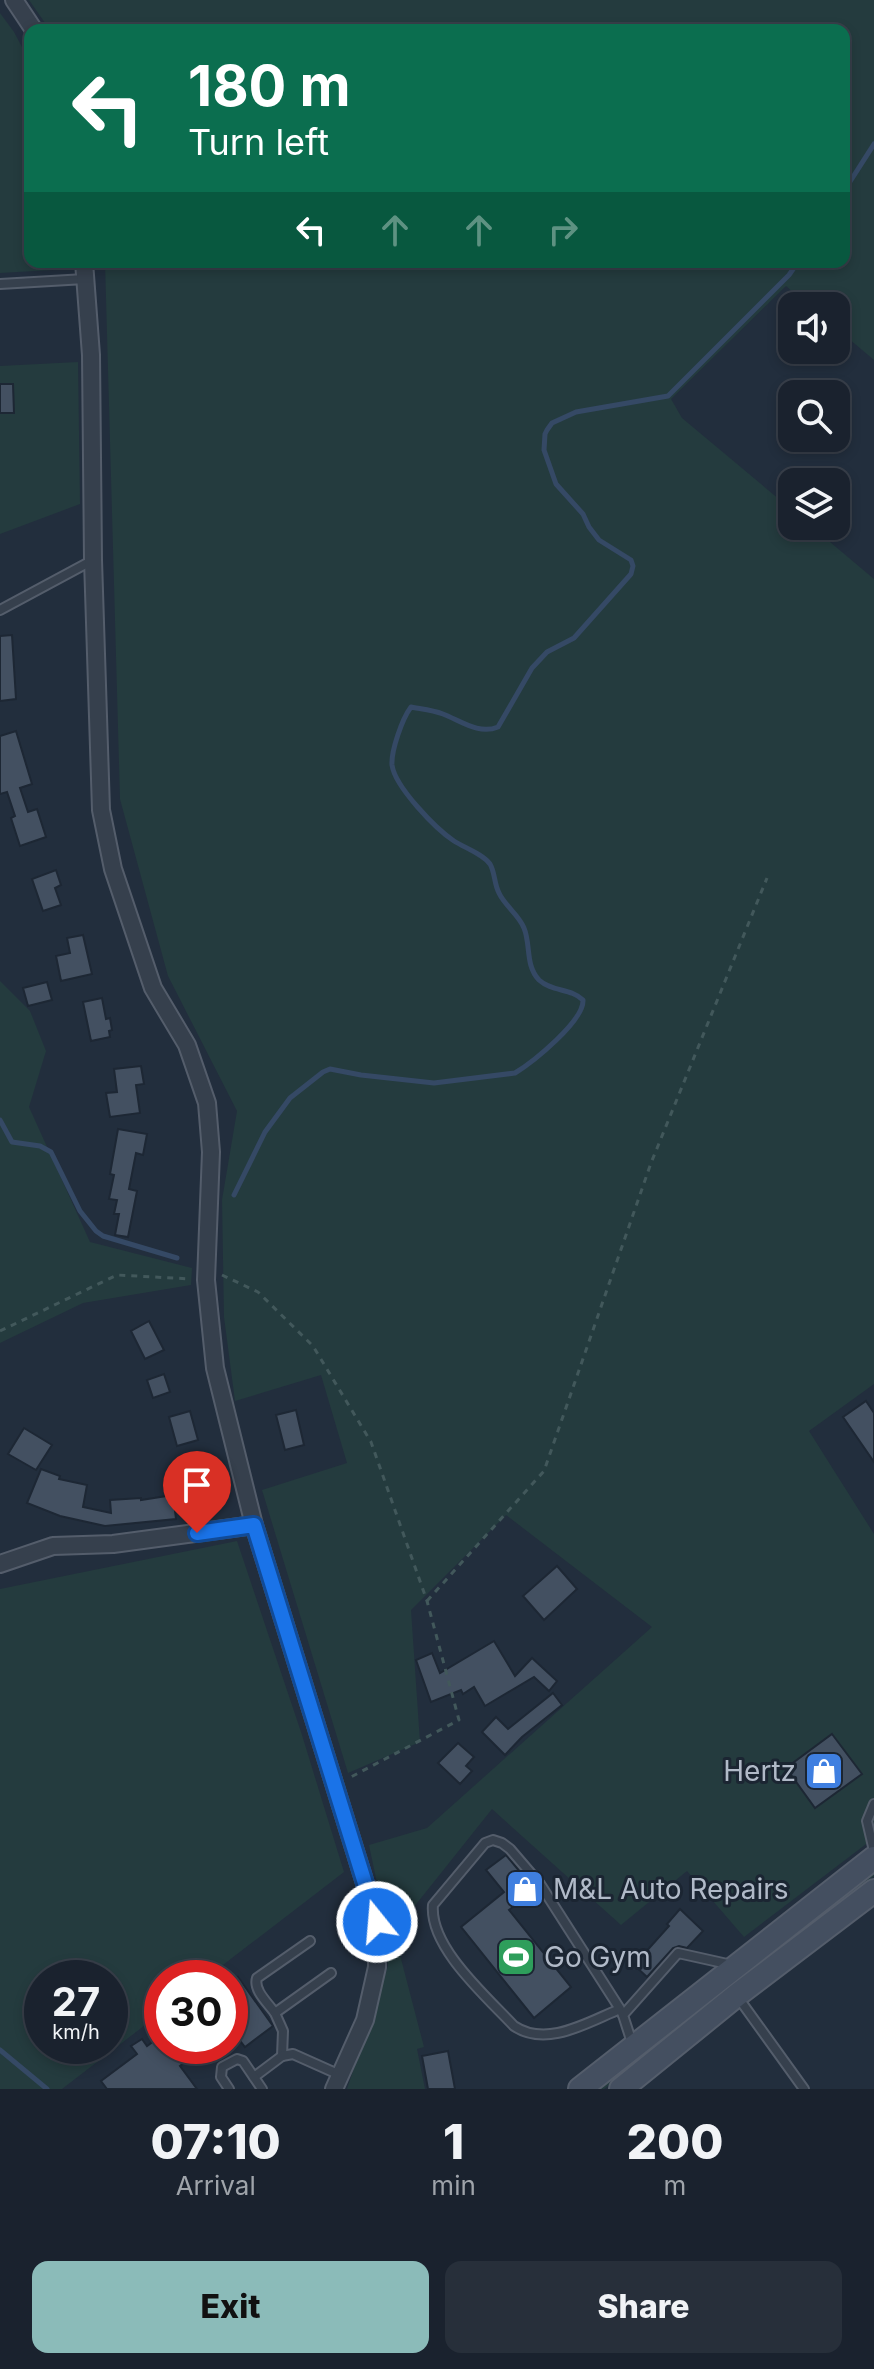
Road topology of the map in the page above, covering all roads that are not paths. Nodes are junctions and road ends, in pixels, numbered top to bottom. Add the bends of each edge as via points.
1 (14, 0) edge
2 (30, 24) edge
3 (84, 268) edge
4 (85, 279) junction
5 (0, 284) edge
6 (93, 560) junction
7 (0, 610) edge
8 (254, 1525) junction
9 (0, 1564) edge
10 (874, 1804) edge
11 (874, 1851) edge
12 (874, 1858) edge
13 (874, 1891) edge
14 (310, 1941) dead end
15 (736, 1966) junction
16 (331, 1973) dead end
17 (737, 1995) junction
18 (622, 2012) junction
19 (275, 2013) junction
20 (633, 2047) junction
21 (282, 2056) junction
22 (254, 2077) junction
23 (337, 2082) edge
24 (229, 2089) edge
25 (262, 2089) edge
26 (580, 2089) edge
27 (621, 2089) edge
28 (804, 2089) edge

1 - 2 street
3 - 4 street
4 - 5 lane
4 - 6 street
6 - 7 lane
6 - 8 street via 101,810 113,869 153,988 187,1045 207,1103 211,1152 206,1280 215,1368
8 - 9 street via 113,1544 53,1546
8 - 23 street via 377,1922 377,1967 365,2020
10 - 11 lane via 867,1821
12 - 15 main road
13 - 17 main road
14 - 19 lane via 255,1982
15 - 18 lane via 678,1953
15 - 20 main road
16 - 19 lane
17 - 27 main road
17 - 28 lane
18 - 18 lane via 547,2036 522,2032 448,1952 432,1917 433,1905 485,1843 493,1840 510,1849 540,1884
18 - 20 lane
19 - 21 lane via 283,2031
20 - 26 main road
21 - 22 lane
21 - 23 lane via 293,2054
22 - 24 lane via 241,2059 234,2059 221,2072
22 - 25 lane

